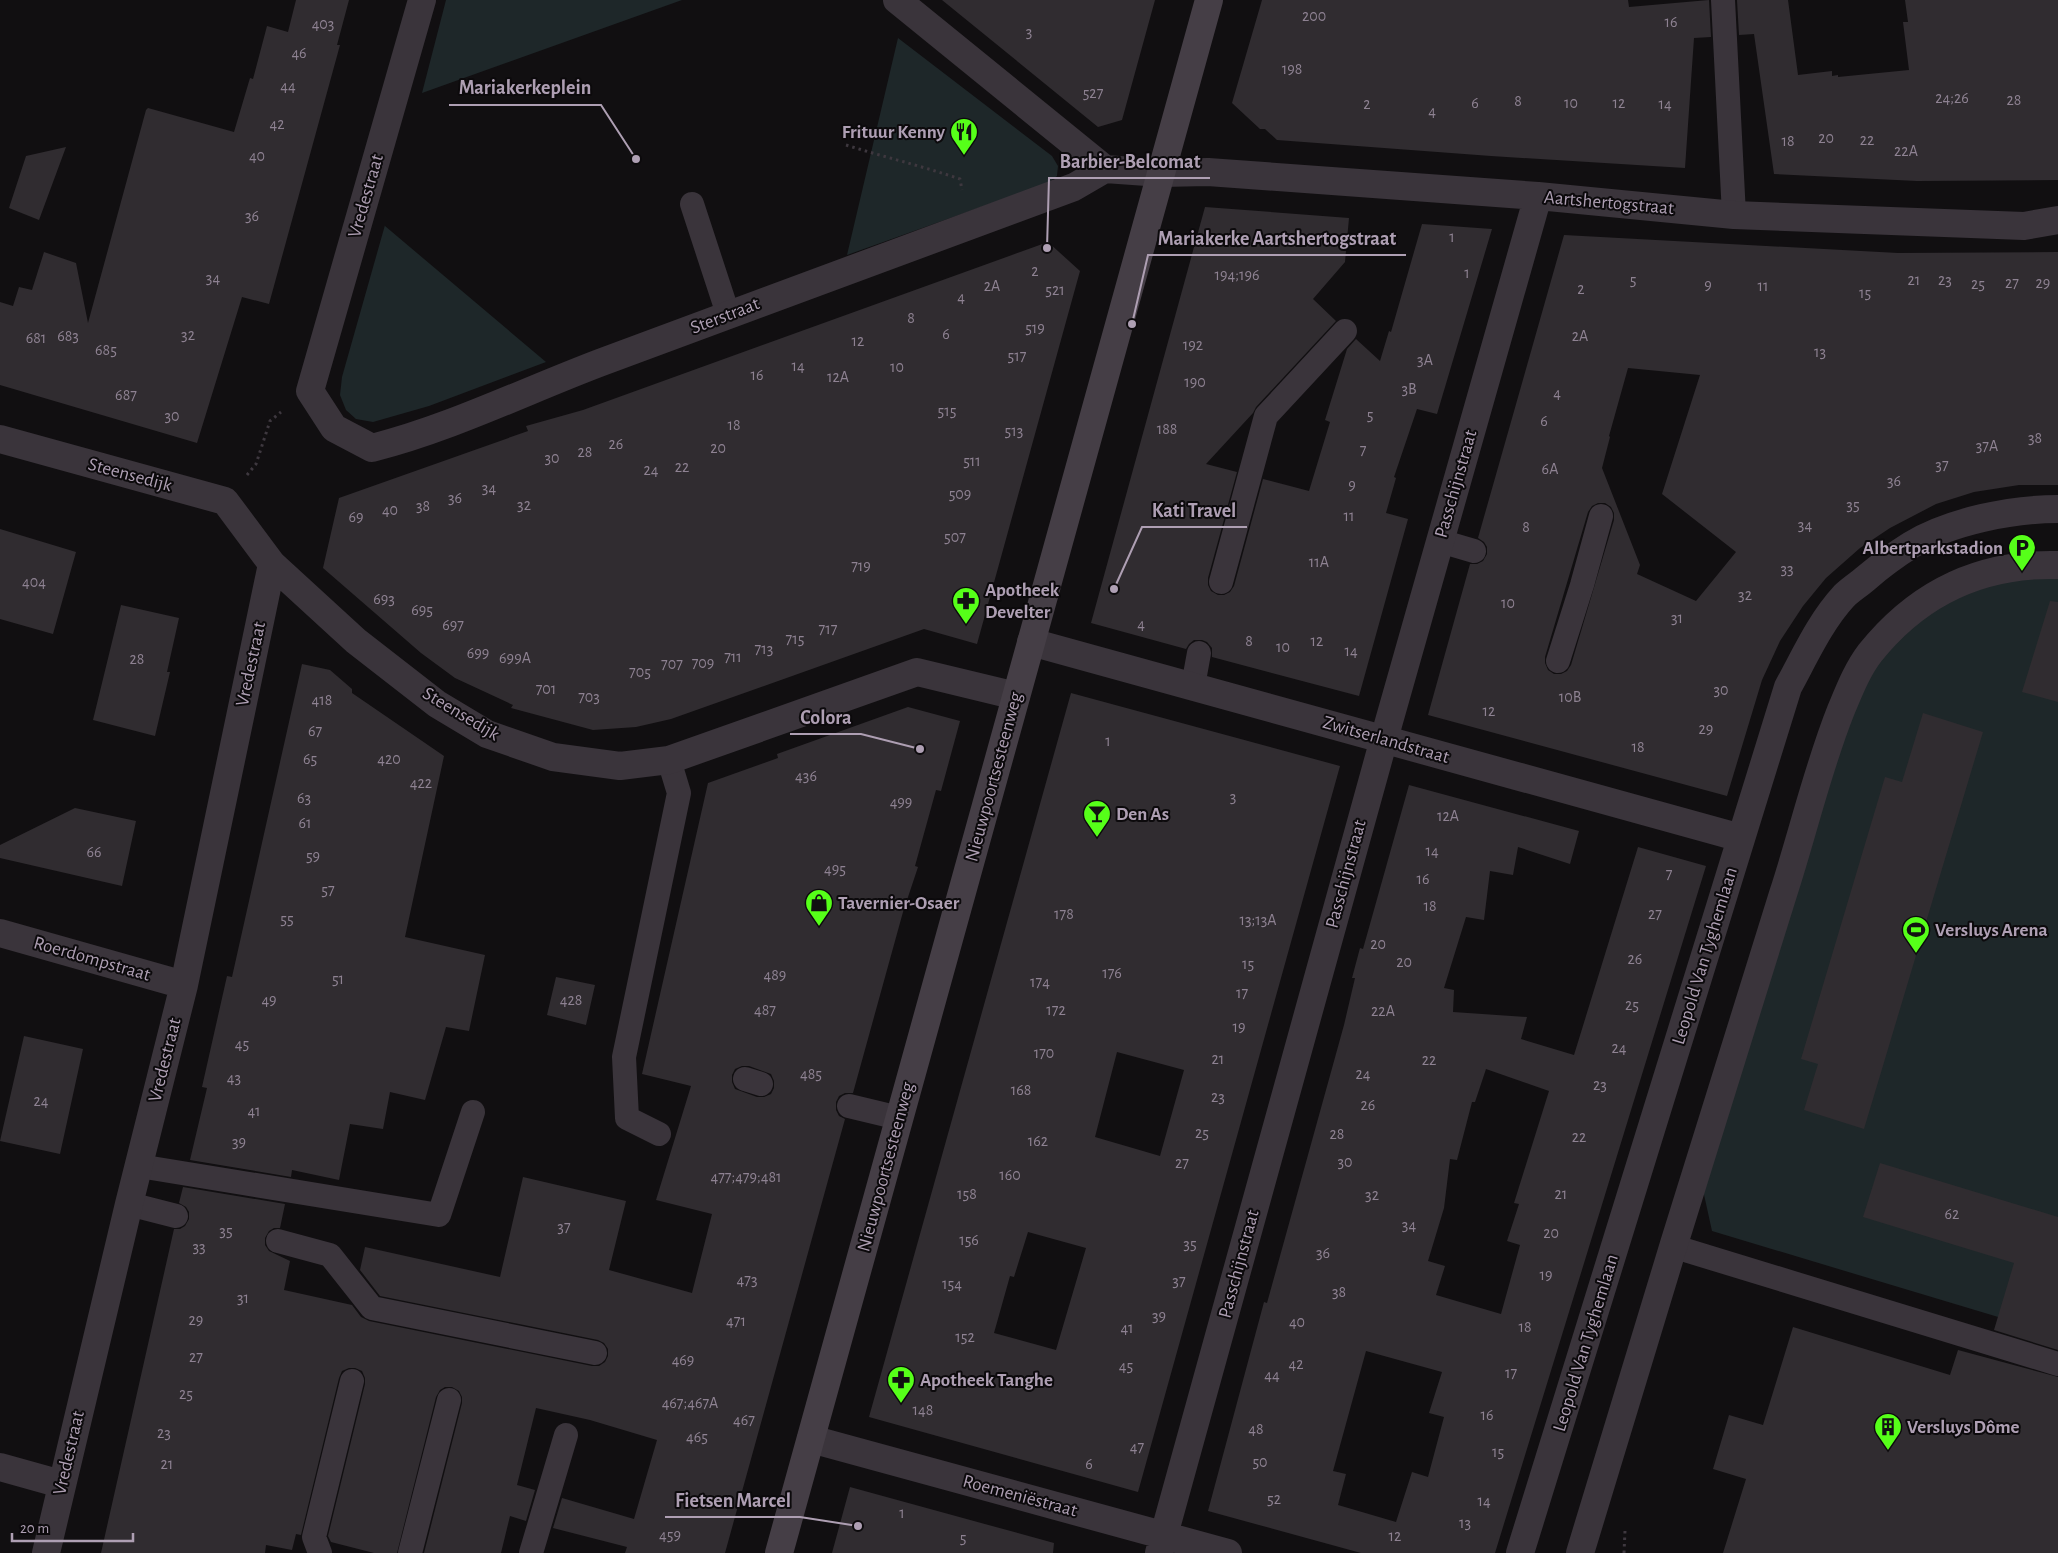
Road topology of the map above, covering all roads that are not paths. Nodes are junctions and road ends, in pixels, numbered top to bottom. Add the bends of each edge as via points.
1 (422, 0) edge
2 (897, 0) edge
3 (1209, 0) edge
4 (1723, 0) edge
5 (1105, 169) junction
6 (1161, 173) junction
7 (1538, 196) junction
8 (692, 204) dead end
9 (1734, 215) junction
10 (2058, 220) edge
11 (728, 314) junction
12 (1345, 331) dead end
13 (310, 391) joint
14 (0, 439) edge
15 (2058, 509) edge
16 (1601, 516) dead end
17 (1440, 541) junction
18 (1474, 551) dead end
19 (272, 564) junction
20 (2058, 564) edge
21 (1221, 582) dead end
22 (1032, 642) junction
23 (1199, 653) dead end
24 (1558, 661) dead end
25 (1193, 686) junction
26 (1016, 696) junction
27 (1384, 739) junction
28 (669, 760) junction
29 (1741, 838) junction
30 (0, 932) edge
31 (184, 985) junction
32 (849, 1106) dead end
33 (472, 1112) dead end
34 (900, 1118) junction
35 (659, 1134) dead end
36 (139, 1166) junction
37 (129, 1204) junction
38 (176, 1216) dead end
39 (278, 1241) dead end
40 (1672, 1246) junction
41 (595, 1353) dead end
42 (2058, 1364) edge
43 (352, 1381) dead end
44 (449, 1400) dead end
45 (566, 1435) dead end
46 (811, 1439) junction
47 (0, 1467) edge
48 (61, 1484) junction
49 (1161, 1544) edge
50 (46, 1553) edge
51 (320, 1553) edge
52 (410, 1553) edge
53 (531, 1553) edge
54 (779, 1553) edge
55 (1228, 1553) edge
56 (1520, 1553) edge
57 (1580, 1553) edge

1 - 13 street, Vredestraat
2 - 5 street
3 - 6 main road, Nieuwpoortsesteenweg
4 - 9 lane
5 - 6 street
5 - 11 street, Sterstraat via 1074,187
6 - 7 street, Aartshertogstraat via 1208,172
6 - 22 main road, Nieuwpoortsesteenweg
7 - 9 street, Aartshertogstraat
7 - 17 street, Passchijnstraat
8 - 11 lane
9 - 10 street, Aartshertogstraat via 2024,226
11 - 13 street, Sterstraat via 408,439 372,448 334,428
12 - 21 lane via 1266,416
14 - 19 street, Steensedijk via 226,501
15 - 29 street, Leopold Van Tyghemlaan via 1997,514 1951,527 1912,544 1844,596 1820,629 1788,687
16 - 24 lane via 1573,582
17 - 18 lane
17 - 27 street, Passchijnstraat
19 - 28 street, Steensedijk via 356,641 437,704 487,734 553,757 620,766
19 - 31 street, Vredestraat
20 - 40 street via 2000,569 1970,577 1940,591 1901,620 1869,654 1852,684 1828,743
22 - 25 street, Zwitserlandstraat
22 - 26 main road, Nieuwpoortsesteenweg
23 - 25 lane
25 - 27 street, Zwitserlandstraat
26 - 28 street, Steensedijk via 917,672
26 - 34 main road, Nieuwpoortsesteenweg
27 - 29 street, Zwitserlandstraat
27 - 49 street, Passchijnstraat
28 - 35 lane via 679,793 624,1057 626,1118
29 - 56 street, Leopold Van Tyghemlaan
30 - 31 street, Roerdompstraat
31 - 36 street, Vredestraat
32 - 34 lane
33 - 36 lane via 439,1215
34 - 46 main road, Nieuwpoortsesteenweg
36 - 37 street, Vredestraat
37 - 38 lane
37 - 48 street, Vredestraat
39 - 41 lane via 330,1255 372,1308
40 - 42 lane
40 - 57 street
43 - 51 lane via 314,1537
44 - 52 lane
45 - 53 lane
46 - 49 street, Roemeniëstraat
46 - 54 main road, Nieuwpoortsesteenweg
47 - 48 street
48 - 50 street, Vredestraat
49 - 55 street, Roemeniëstraat

